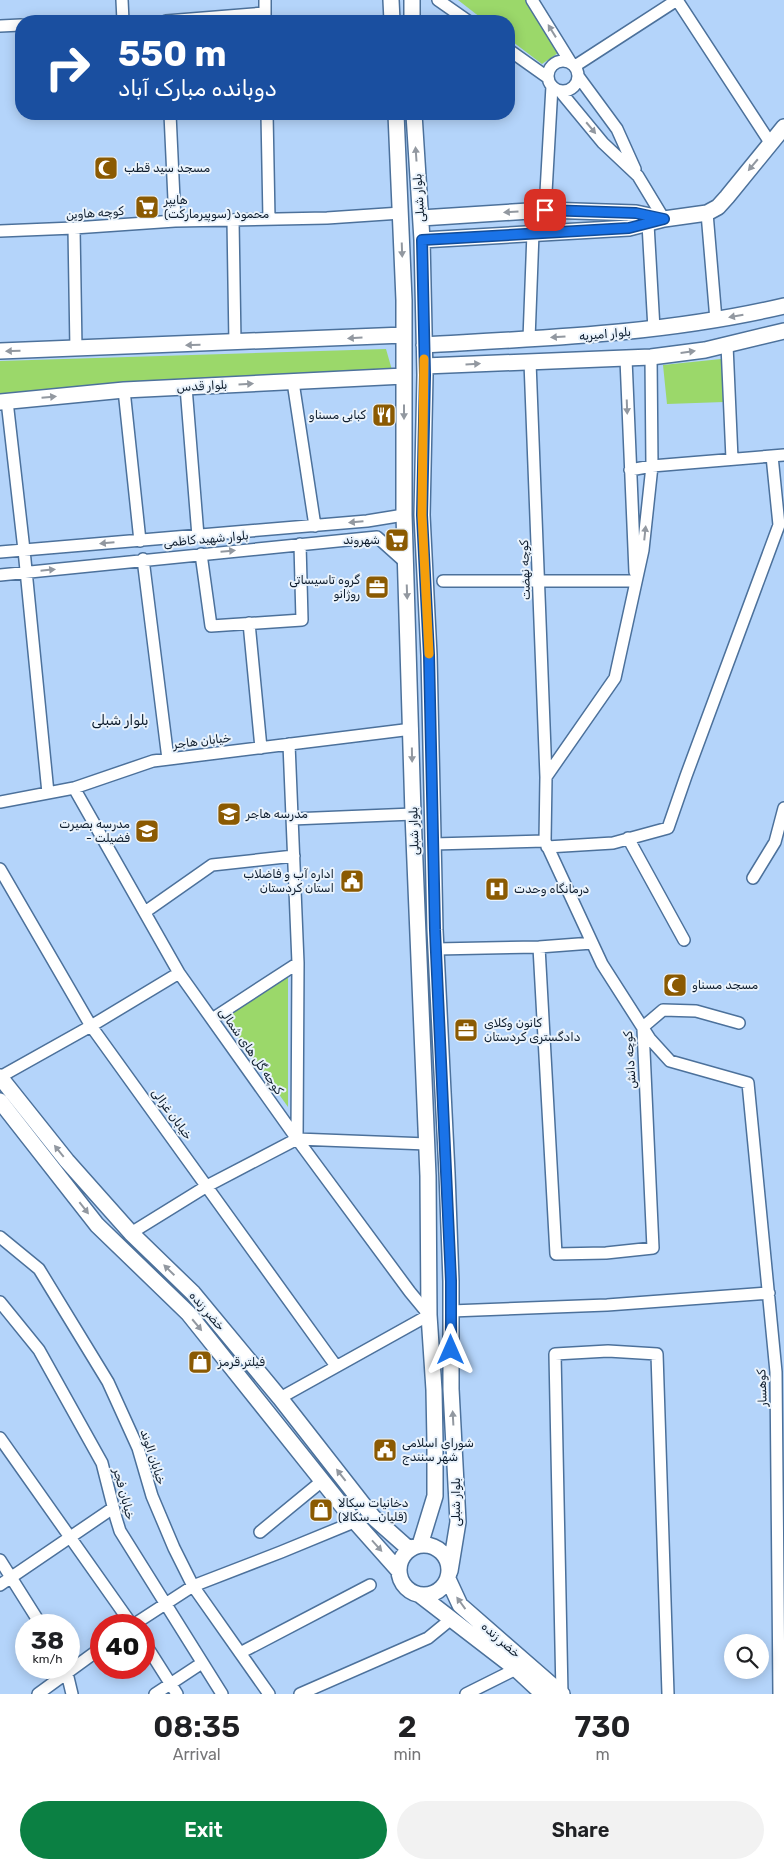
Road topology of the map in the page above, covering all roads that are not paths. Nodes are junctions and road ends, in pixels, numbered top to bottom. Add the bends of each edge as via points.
1 (122, 0) edge
2 (265, 0) edge
3 (391, 0) edge
4 (412, 0) edge
5 (438, 0) edge
6 (532, 0) edge
7 (677, 0) edge
8 (123, 15) edge
9 (265, 15) edge
10 (392, 15) edge
11 (412, 15) edge
12 (459, 15) edge
13 (15, 25) edge
14 (0, 26) edge
15 (515, 55) edge
16 (575, 68) junction
17 (553, 85) junction
18 (170, 120) edge
19 (267, 120) edge
20 (396, 120) edge
21 (414, 120) edge
22 (784, 127) edge
23 (771, 144) junction
24 (638, 176) junction
25 (545, 210) junction
26 (401, 213) junction
27 (707, 213) junction
28 (421, 218) junction
29 (269, 219) junction
30 (664, 219) junction
31 (233, 220) junction
32 (175, 221) junction
33 (648, 224) junction
34 (74, 228) junction
35 (0, 231) edge
36 (533, 233) junction
37 (422, 240) junction
38 (784, 306) edge
39 (758, 312) junction
40 (716, 320) junction
41 (654, 329) junction
42 (784, 331) edge
43 (404, 336) junction
44 (763, 336) junction
45 (529, 339) junction
46 (235, 343) junction
47 (424, 345) junction
48 (727, 345) junction
49 (76, 349) junction
50 (0, 351) edge
51 (651, 357) junction
52 (626, 359) junction
53 (530, 362) junction
54 (424, 366) junction
55 (404, 376) junction
56 (293, 382) junction
57 (186, 387) junction
58 (124, 390) junction
59 (4, 402) edge
60 (784, 455) edge
61 (772, 456) junction
62 (732, 459) junction
63 (652, 466) junction
64 (630, 470) junction
65 (404, 515) junction
66 (315, 526) junction
67 (198, 536) junction
68 (140, 541) junction
69 (300, 544) junction
70 (24, 550) junction
71 (0, 552) edge
72 (201, 554) junction
73 (143, 559) junction
74 (406, 563) junction
75 (26, 572) junction
76 (0, 575) edge
77 (442, 581) dead end
78 (539, 581) junction
79 (636, 581) junction
80 (250, 623) junction
81 (412, 729) junction
82 (289, 744) junction
83 (261, 748) junction
84 (168, 759) junction
85 (546, 777) junction
86 (74, 788) junction
87 (48, 793) junction
88 (0, 802) edge
89 (784, 808) edge
90 (413, 814) junction
91 (292, 820) junction
92 (628, 838) junction
93 (433, 844) junction
94 (546, 844) junction
95 (294, 856) junction
96 (0, 869) edge
97 (753, 878) dead end
98 (145, 912) junction
99 (684, 940) dead end
100 (592, 943) junction
101 (540, 947) junction
102 (436, 948) junction
103 (298, 963) junction
104 (179, 972) junction
105 (212, 1019) junction
106 (738, 1023) dead end
107 (91, 1026) junction
108 (643, 1027) junction
109 (0, 1077) edge
110 (0, 1101) edge
111 (296, 1139) junction
112 (427, 1144) junction
113 (207, 1186) junction
114 (131, 1234) junction
115 (0, 1237) edge
116 (769, 1293) junction
117 (0, 1302) edge
118 (451, 1310) junction
119 (429, 1315) junction
120 (336, 1366) junction
121 (280, 1398) junction
122 (1, 1441) edge
123 (322, 1481) junction
124 (114, 1508) junction
125 (354, 1522) junction
126 (260, 1532) dead end
127 (70, 1538) junction
128 (415, 1547) junction
129 (0, 1560) edge
130 (399, 1571) junction
131 (449, 1575) junction
132 (11, 1578) junction
133 (370, 1585) dead end
134 (0, 1586) edge
135 (193, 1586) junction
136 (420, 1595) junction
137 (166, 1604) junction
138 (34, 1614) edge
139 (125, 1614) edge
140 (150, 1614) edge
141 (450, 1620) junction
142 (240, 1653) junction
143 (155, 1659) edge
144 (202, 1663) junction
145 (516, 1669) junction
146 (56, 1679) edge
147 (68, 1679) edge
148 (174, 1689) edge
149 (38, 1694) edge
150 (72, 1694) edge
151 (155, 1694) edge
152 (222, 1694) edge
153 (269, 1694) edge
154 (300, 1694) edge
155 (466, 1694) edge
156 (543, 1694) edge
157 (562, 1694) edge
158 (668, 1694) edge
159 (779, 1694) edge

1 - 8 street
2 - 9 street
3 - 10 street
4 - 11 street
5 - 12 street
16 -> 6 street
7 - 16 street
7 - 23 street
13 - 14 street
15 - 17 street
16 - 17 street via 574,86 566,91
16 - 17 street via 562,60 552,64 548,72
16 - 24 street via 617,130
17 -> 24 street via 603,143
17 - 25 street
18 - 32 street
19 - 29 street
20 - 26 street, بلوار شبلی
28 -> 21 street, بلوار شبلی
22 - 23 street
23 -> 27 street via 722,202
24 - 30 street
25 -> 28 street
25 - 30 street via 636,213
26 - 29 street, کوچه هاوین
26 -> 43 street, بلوار شبلی
27 - 30 street
27 - 40 street
28 - 37 street, بلوار شبلی
29 - 31 street, کوچه هاوین
30 - 33 street
31 - 32 street, کوچه هاوین
31 - 46 street
32 - 34 street, کوچه هاوین
33 - 36 street via 629,228
33 - 41 street
34 - 35 street, کوچه هاوین
34 - 49 street
36 - 37 street
36 - 45 street
37 - 47 street, بلوار شبلی
38 - 39 street, بلوار امیریه
39 -> 40 street, بلوار امیریه
39 - 44 street
40 - 41 street, بلوار امیریه
41 -> 45 street, بلوار امیریه
42 - 44 street, بلوار امیریه
43 -> 46 street
43 - 55 street, بلوار شبلی
44 - 48 street, بلوار امیریه
45 - 47 street, بلوار امیریه
46 -> 49 street
47 - 54 street, بلوار شبلی
51 -> 48 street, بلوار امیریه
48 - 62 street
49 -> 50 street
51 - 52 street, بلوار امیریه
51 - 63 street
52 - 53 street, بلوار امیریه
52 -> 64 street
54 -> 53 street, بلوار امیریه
53 - 78 street, کوچه نهضت
54 - 93 street, بلوار شبلی via 422,515
55 - 56 street, بلوار قدس
55 -> 65 street, بلوار شبلی
57 -> 56 street, بلوار قدس
56 - 66 street
57 - 58 street, بلوار قدس
57 - 67 street
59 -> 58 street, بلوار قدس
58 - 68 street
59 - 70 street
60 - 61 street
61 - 62 street
61 - 92 street via 779,525 668,828
62 - 63 street
63 - 64 street
79 -> 63 street via 643,550
64 - 79 street
65 -> 66 street, بلوار شهید کاظمی
65 - 74 street, بلوار شبلی
66 - 67 street, بلوار شهید کاظمی
67 - 68 street, بلوار شهید کاظمی
68 -> 70 street, بلوار شهید کاظمی
72 -> 69 street, بلوار شهید کاظمی
69 - 74 street, بلوار شهید کاظمی via 378,537
69 - 80 street via 302,620
70 - 71 street, بلوار شهید کاظمی
70 - 75 street
72 - 73 street, بلوار شهید کاظمی
72 - 80 street via 211,626
75 -> 73 street, بلوار شهید کاظمی
73 - 84 street
74 -> 81 street, بلوار شبلی
75 - 76 street, بلوار شهید کاظمی
75 - 87 street
77 - 78 street
78 - 79 street
78 - 85 street, کوچه نهضت
79 - 85 street via 614,678
80 - 83 street
81 - 82 street, خیابان هاجر
81 -> 90 street, بلوار شبلی
82 - 83 street, خیابان هاجر
82 - 91 street
83 - 84 street, خیابان هاجر
84 - 86 street, خیابان هاجر via 153,761
85 - 94 street, کوچه نهضت
86 - 87 street, خیابان هاجر
86 - 98 street, کوچه گل های شمالی
87 - 88 street, خیابان هاجر
89 - 97 street via 775,842
90 - 91 street
90 - 112 street, بلوار شبلی
91 - 95 street
92 - 94 street via 613,843
92 - 99 street
93 - 94 street
93 - 102 street, بلوار شبلی
94 - 100 street, کوچه دانش
95 - 98 street via 212,865
95 - 103 street
96 - 107 street, خیابان غزالی
98 - 104 street, کوچه گل های شمالی
100 - 101 street
100 - 108 street, کوچه دانش
101 - 102 street
101 - 108 street, کوچه دانش via 556,1254 653,1248
102 - 118 street, بلوار شبلی
103 - 105 street
103 - 111 street
104 - 105 street, کوچه گل های شمالی
104 - 107 street
105 - 111 street, کوچه گل های شمالی
106 - 108 street via 696,1011 663,1010
107 - 109 street
107 - 113 street, خیابان غزالی
108 - 116 street, کوهسار via 670,1061 748,1083
114 -> 109 street, خضر زنده
110 -> 123 street, خضر زنده via 97,1225 188,1313
111 - 112 street
111 - 113 street
111 - 119 street, کوچه گل های شمالی
112 - 119 street, بلوار شبلی
113 - 114 street
113 - 120 street, خیابان غزالی
121 -> 114 street, خضر زنده via 193,1293
115 - 135 street, خیابان الوند via 39,1269 108,1382 138,1448 152,1496
116 - 118 street via 607,1305
116 - 159 street, کوهسار via 776,1372
117 - 124 street, خیابان فجر via 39,1350 102,1463
118 - 119 street
131 -> 118 street, بلوار شبلی via 458,1522 451,1389
119 - 120 street
119 - 128 street, بلوار شبلی via 434,1390 435,1496
120 - 121 street
128 -> 121 street, خضر زنده via 373,1517
122 - 127 street
123 - 125 street, خضر زنده
123 - 126 street
124 - 127 street
124 - 137 street, خیابان فجر via 120,1531
125 -> 130 street, خضر زنده
125 - 135 street
127 - 132 street
127 - 139 street
128 - 130 street via 403,1555
128 - 131 street via 427,1545 441,1551 449,1564
129 - 132 street
130 - 136 street via 406,1587
131 - 136 street via 437,1592
157 -> 131 street, خضر زنده via 460,1606
132 - 134 street
132 - 138 street
133 - 142 street
135 - 137 street
135 - 142 street, خیابان الوند
136 - 141 street, خضر زنده
137 - 140 street
137 - 144 street, خیابان فجر
141 - 145 street, خضر زنده
141 - 154 street via 428,1638
142 - 153 street, خیابان الوند
143 - 148 street
144 - 148 street
144 - 152 street, خیابان فجر
145 - 155 street
145 - 156 street, خضر زنده
146 - 149 street
147 - 150 street
148 - 151 street
157 - 158 street via 555,1354 608,1351 658,1354

